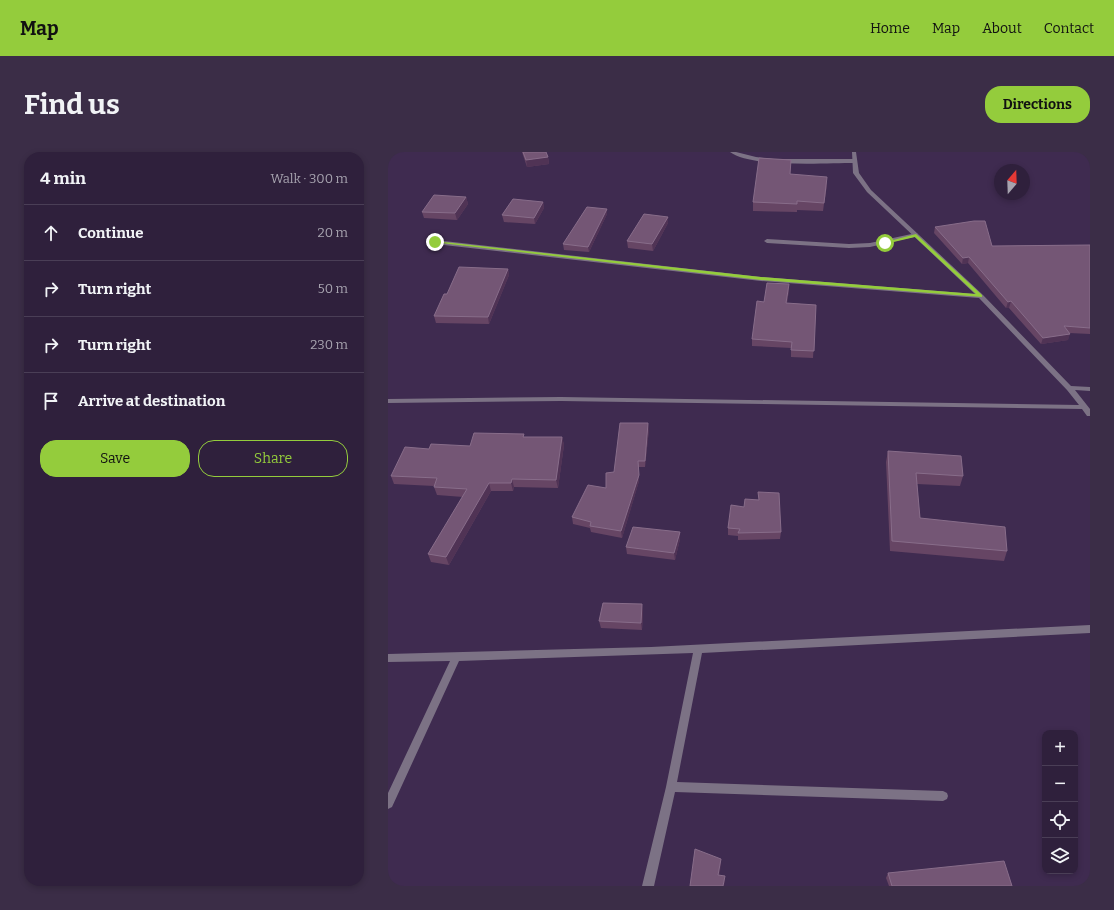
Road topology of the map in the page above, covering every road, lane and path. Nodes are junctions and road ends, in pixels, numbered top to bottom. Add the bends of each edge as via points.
1 (732, 152) edge
2 (854, 152) edge
3 (854, 161) junction
4 (916, 236) junction
5 (767, 241) dead end
6 (435, 242) dead end
7 (980, 296) junction
8 (1069, 388) junction
9 (1090, 390) edge
10 (388, 401) edge
11 (1083, 407) junction
12 (1090, 414) edge
13 (1090, 629) edge
14 (698, 649) junction
15 (456, 657) junction
16 (388, 658) edge
17 (671, 787) junction
18 (943, 796) dead end
19 (388, 804) edge
20 (648, 886) edge

1 - 3 street via 752,158
2 - 3 street
3 - 4 street via 856,173 869,191
4 - 5 street via 870,245 849,246
4 - 7 street
6 - 7 street via 761,279
7 - 8 street
8 - 9 street
8 - 11 street
10 - 11 street via 561,399
11 - 12 street
13 - 14 street
14 - 15 street
14 - 17 street
15 - 16 street
15 - 19 street
17 - 18 street
17 - 20 street

